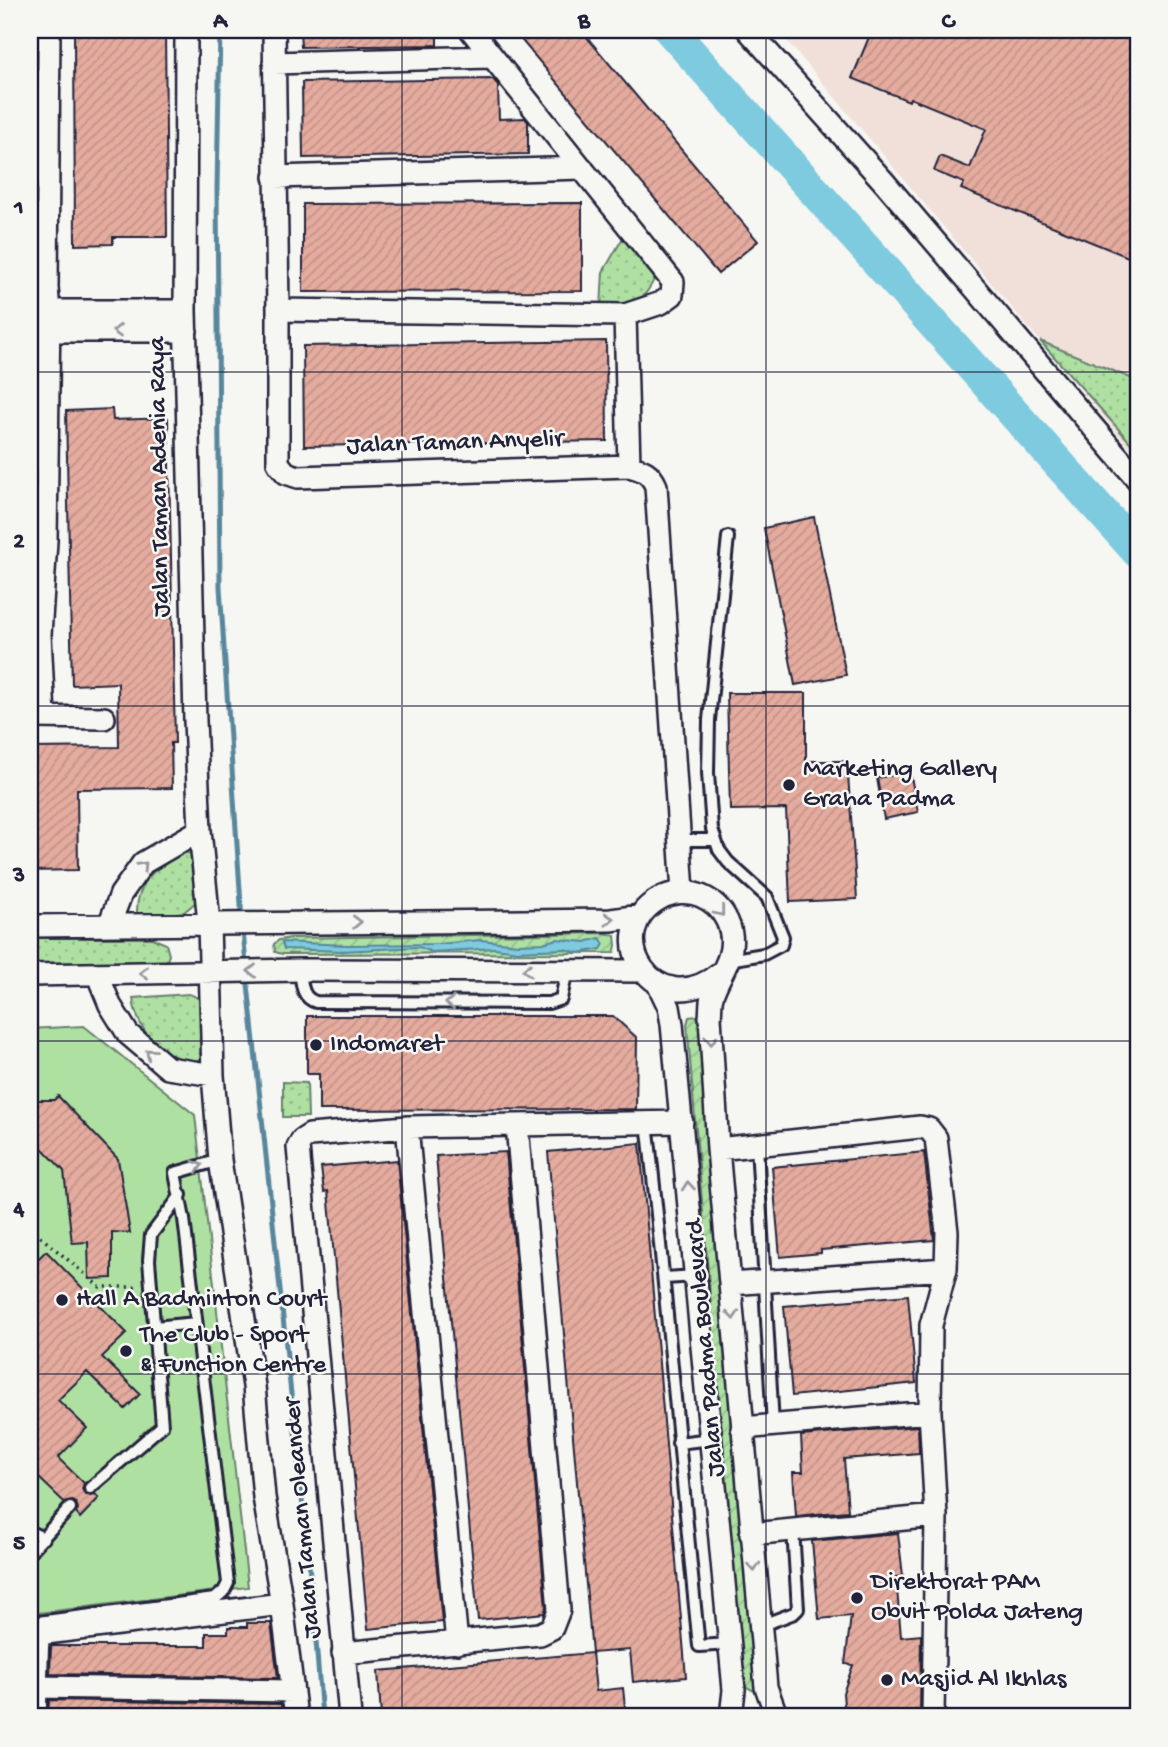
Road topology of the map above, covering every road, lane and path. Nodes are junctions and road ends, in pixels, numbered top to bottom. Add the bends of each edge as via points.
1 (49, 30) edge
2 (186, 30) edge
3 (274, 30) edge
4 (471, 30) edge
5 (748, 30) edge
6 (490, 57) junction
7 (39, 60) edge
8 (274, 63) junction
9 (582, 168) junction
10 (275, 177) junction
11 (39, 288) edge
12 (278, 310) junction
13 (625, 315) junction
14 (49, 321) junction
15 (185, 321) junction
16 (47, 435) junction
17 (30, 452) edge
18 (629, 466) junction
19 (1138, 480) edge
20 (30, 523) edge
21 (728, 537) dead end
22 (46, 541) junction
23 (35, 640) edge
24 (37, 717) edge
25 (104, 718) dead end
26 (200, 830) junction
27 (679, 840) junction
28 (715, 840) junction
29 (683, 892) junction
30 (640, 916) junction
31 (210, 923) junction
32 (109, 925) junction
33 (30, 926) edge
34 (724, 966) junction
35 (296, 970) junction
36 (567, 970) junction
37 (211, 972) junction
38 (100, 974) junction
39 (30, 975) edge
40 (651, 978) junction
41 (213, 1074) junction
42 (648, 1122) junction
43 (682, 1122) junction
44 (517, 1125) junction
45 (407, 1127) junction
46 (757, 1145) junction
47 (718, 1149) junction
48 (220, 1160) junction
49 (181, 1195) junction
50 (30, 1215) edge
51 (35, 1232) junction
52 (30, 1237) edge
53 (946, 1269) junction
54 (696, 1276) junction
55 (665, 1278) junction
56 (764, 1283) junction
57 (730, 1284) junction
58 (151, 1287) junction
59 (196, 1323) junction
60 (154, 1327) junction
61 (930, 1412) junction
62 (773, 1425) junction
63 (742, 1428) junction
64 (711, 1438) junction
65 (678, 1443) junction
66 (90, 1488) dead end
67 (71, 1508) dead end
68 (936, 1516) junction
69 (793, 1530) junction
70 (30, 1532) edge
71 (751, 1534) junction
72 (44, 1538) junction
73 (30, 1552) edge
74 (282, 1604) junction
75 (760, 1626) junction
76 (32, 1631) edge
77 (457, 1643) junction
78 (730, 1644) junction
79 (344, 1653) junction
80 (36, 1687) junction
81 (293, 1691) junction
82 (36, 1717) edge
83 (296, 1717) edge
84 (350, 1717) edge
85 (731, 1717) edge
86 (777, 1717) edge
87 (933, 1717) edge

1 - 7 street
2 - 15 street, Jalan Taman Adenia Raya
3 - 8 street, Jalan Taman Anyelir
4 - 6 street
5 - 19 street
6 - 8 street
6 - 9 street
7 - 11 street
8 - 10 street, Jalan Taman Anyelir
9 - 10 street
9 - 13 street via 673,282 672,295 661,303
10 - 12 street, Jalan Taman Anyelir
11 - 14 street
12 - 13 street
12 - 18 street, Jalan Taman Anyelir via 278,463 286,473 298,477
13 - 18 street
14 - 15 street
14 - 16 street
15 - 26 street, Jalan Taman Adenia Raya
16 - 17 street
16 - 22 street
18 - 27 street via 652,476 656,486
20 - 22 street
21 - 28 lane via 709,720 708,773
22 - 23 street
23 - 24 street
24 - 25 street
26 - 31 street, Jalan Taman Adenia Raya
32 -> 26 street via 121,894 143,863
27 - 28 lane
27 - 29 street
28 - 34 lane via 728,862 767,897 783,937 781,945 764,954
29 - 30 street via 651,903
29 -> 34 street via 713,902 724,914 731,936
31 -> 30 street via 611,920
30 - 40 street via 634,944 637,959
31 - 32 street
31 - 37 street, Jalan Taman Adenia Raya
32 - 33 street
34 - 40 street via 707,984 691,989 674,989
34 -> 47 street, Jalan Padma Boulevard via 710,1017
36 -> 35 street
36 -> 35 lane via 561,999 549,1003 316,1002 304,993
35 -> 37 street
36 - 40 street
37 -> 38 street
37 - 41 street, Jalan Taman Adenia Raya
38 - 39 street
41 -> 38 street via 168,1068 128,1034 110,1005
40 - 43 street, Jalan Padma Boulevard via 672,1024
41 - 48 street, Jalan Taman Adenia Raya
42 - 43 street
42 - 44 street
42 - 55 lane
54 -> 43 street, Jalan Padma Boulevard
44 - 45 street
44 - 77 street via 558,1610 552,1628 540,1634
45 - 77 street
45 - 79 street, Jalan Taman Oleander via 310,1135 298,1147
46 - 47 street
46 - 53 street via 929,1129 936,1138 947,1232
46 - 56 lane
47 - 57 street, Jalan Padma Boulevard
49 -> 48 lane via 175,1173
48 - 74 street, Jalan Taman Adenia Raya
49 - 58 lane via 151,1235
49 - 59 lane
50 - 51 path via 36,1222
51 - 52 path
51 - 58 path via 100,1287
53 - 56 street
53 - 61 street via 931,1325
54 - 55 lane
54 - 64 street, Jalan Padma Boulevard
55 - 65 lane
56 - 57 street
56 - 62 lane
57 -> 63 street, Jalan Padma Boulevard
58 - 60 lane
59 - 60 lane
59 - 76 lane via 228,1583 224,1591 215,1600
60 - 66 lane via 162,1426
61 - 62 street
61 - 68 street
62 - 63 street
63 - 71 street, Jalan Padma Boulevard
64 - 65 lane
64 - 78 street, Jalan Padma Boulevard
65 - 78 lane via 699,1646
67 - 72 lane
68 - 69 street
68 - 87 street
69 - 71 street
69 - 75 lane via 798,1609
70 - 72 lane
71 -> 75 street, Jalan Padma Boulevard
72 - 73 lane
74 - 76 street
74 - 81 street, Jalan Taman Adenia Raya
75 - 86 street, Jalan Padma Boulevard via 766,1687
76 - 80 street
77 - 79 street
78 - 85 street, Jalan Padma Boulevard
79 - 84 street, Jalan Taman Oleander
80 - 81 street
80 - 82 street
81 - 83 street, Jalan Taman Adenia Raya

